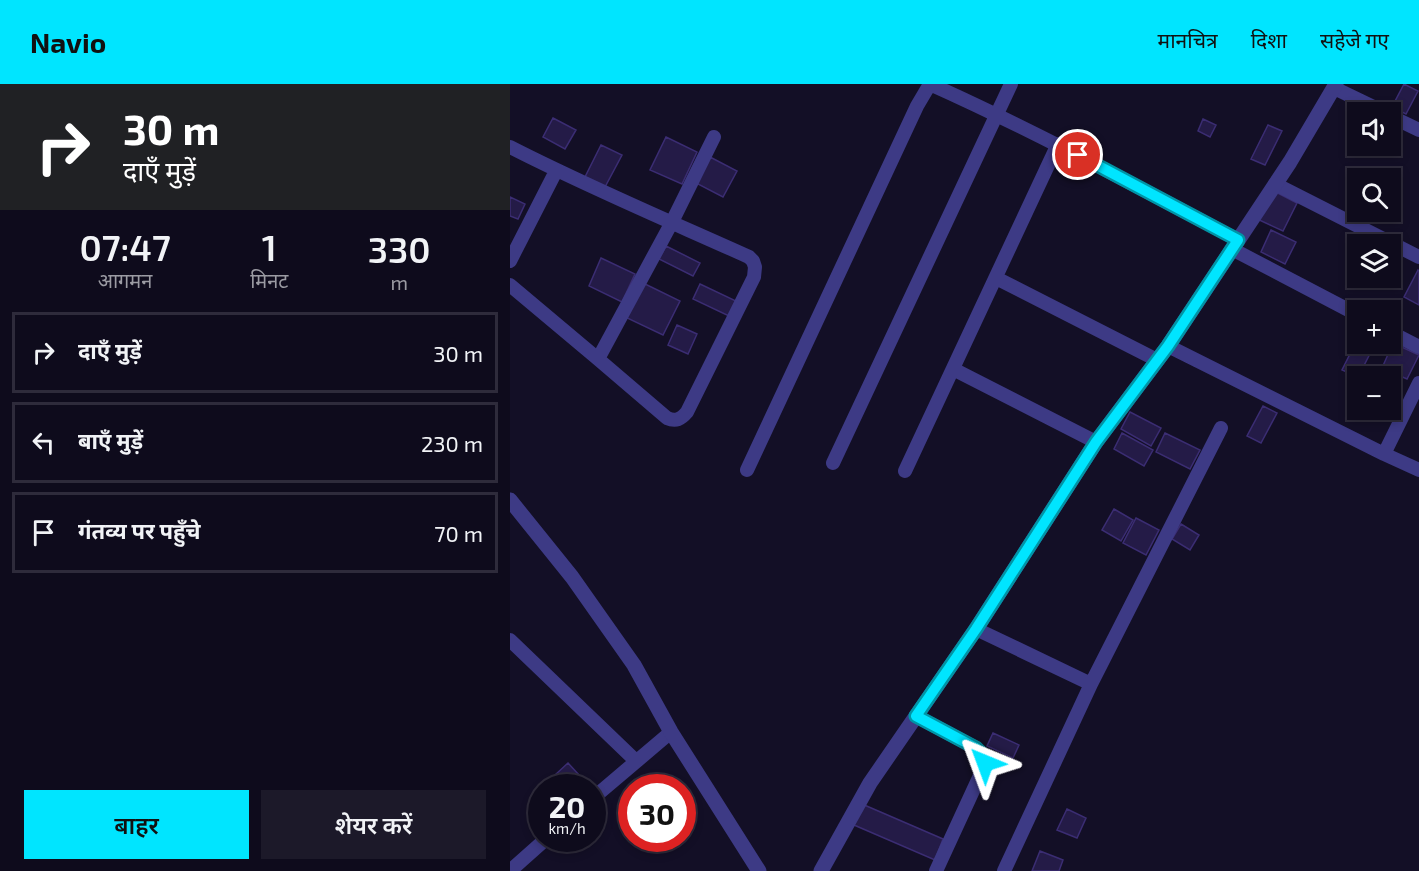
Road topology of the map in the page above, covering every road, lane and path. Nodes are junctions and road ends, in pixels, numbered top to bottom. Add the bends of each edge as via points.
1 (930, 84) edge
2 (1011, 84) edge
3 (1335, 86) edge
4 (1365, 102) edge
5 (997, 114) junction
6 (1401, 121) edge
7 (1419, 130) edge
8 (714, 137) dead end
9 (1058, 144) junction
10 (510, 147) edge
11 (556, 171) junction
12 (1275, 184) junction
13 (672, 222) junction
14 (1235, 244) junction
15 (1419, 257) edge
16 (510, 261) edge
17 (996, 278) junction
18 (510, 285) edge
19 (1347, 309) edge
20 (1401, 338) edge
21 (1168, 346) junction
22 (1419, 347) edge
23 (598, 359) junction
24 (1157, 360) junction
25 (953, 369) junction
26 (1419, 383) edge
27 (1221, 428) dead end
28 (1096, 442) junction
29 (1384, 454) junction
30 (833, 463) dead end
31 (747, 470) dead end
32 (1419, 470) edge
33 (905, 471) dead end
34 (510, 500) edge
35 (976, 629) junction
36 (512, 648) edge
37 (1091, 684) junction
38 (916, 716) junction
39 (671, 732) junction
40 (636, 760) junction
41 (606, 787) edge
42 (532, 852) edge
43 (510, 871) edge
44 (759, 871) edge
45 (821, 871) edge
46 (936, 871) edge
47 (1004, 871) edge

1 - 5 street
1 - 31 street
2 - 5 street
3 - 4 street
3 - 12 street
5 - 9 street
5 - 30 street
6 - 7 street
8 - 13 street
9 - 14 street
9 - 17 street
10 - 11 street
11 - 13 street
11 - 16 street
12 - 14 street
12 - 15 street
13 - 23 street
13 - 23 street via 749,257 755,267 744,299 687,412 678,420 667,418
14 - 19 street
14 - 21 street
17 - 24 street
17 - 25 street
18 - 23 street
20 - 22 street
21 - 24 street
21 - 29 street
24 - 28 street
25 - 28 street
25 - 33 street
26 - 29 street
27 - 37 street
28 - 35 street
29 - 32 street
34 - 39 street via 572,577 634,665
35 - 37 street
35 - 38 street
36 - 40 street
37 - 47 street
38 - 45 street via 870,783
38 - 46 street via 976,748 985,757
39 - 40 street
39 - 44 street
40 - 41 street
42 - 43 street

